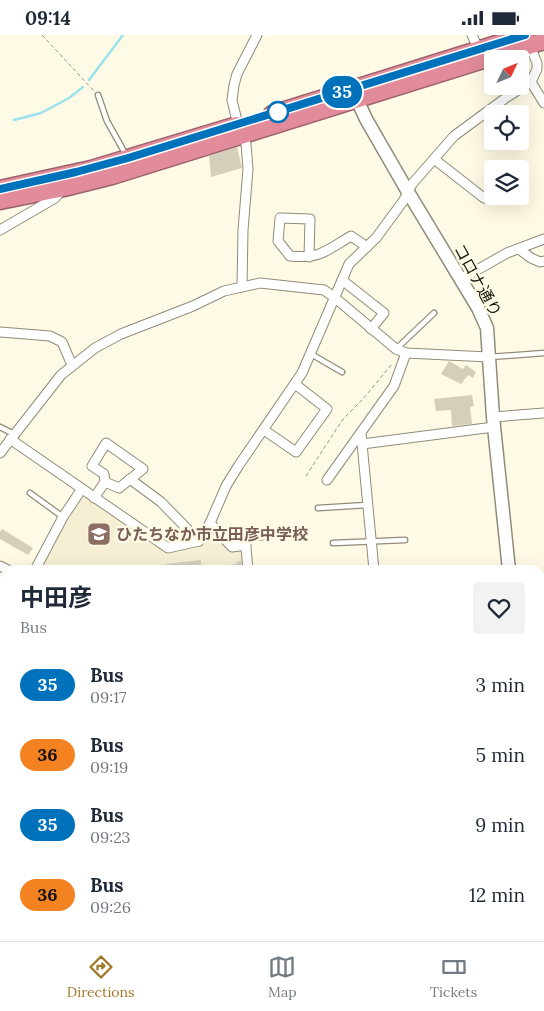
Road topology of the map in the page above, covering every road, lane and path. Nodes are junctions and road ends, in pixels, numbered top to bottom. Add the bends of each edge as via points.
1 (42, 35) edge
2 (256, 35) edge
3 (533, 41) edge
4 (478, 48) edge
5 (541, 68) edge
6 (532, 83) junction
7 (354, 94) junction
8 (98, 95) joint
9 (544, 103) edge
10 (240, 130) junction
11 (128, 158) junction
12 (434, 159) junction
13 (62, 182) junction
14 (0, 189) edge
15 (408, 192) junction
16 (484, 198) dead end
17 (0, 201) edge
18 (0, 230) edge
19 (544, 239) edge
20 (367, 247) junction
21 (519, 249) junction
22 (309, 257) junction
23 (544, 261) edge
24 (461, 279) junction
25 (342, 280) junction
26 (242, 287) junction
27 (334, 297) junction
28 (434, 313) dead end
29 (371, 329) junction
30 (0, 332) edge
31 (401, 351) junction
32 (544, 353) edge
33 (311, 354) junction
34 (488, 357) junction
35 (72, 365) junction
36 (342, 372) dead end
37 (295, 384) junction
38 (544, 413) edge
39 (493, 422) junction
40 (0, 427) edge
41 (264, 430) junction
42 (360, 433) junction
43 (12, 437) junction
44 (362, 444) junction
45 (0, 451) edge
46 (306, 476) dead end
47 (130, 479) junction
48 (327, 480) dead end
49 (106, 482) junction
50 (81, 490) junction
51 (30, 493) dead end
52 (94, 499) junction
53 (368, 505) junction
54 (318, 508) dead end
55 (63, 517) junction
56 (210, 523) junction
57 (269, 534) dead end
58 (371, 540) junction
59 (405, 540) dead end
60 (199, 541) junction
61 (333, 543) dead end
62 (246, 545) junction
63 (38, 565) edge
64 (248, 565) edge
65 (374, 565) edge
66 (508, 565) edge

1 - 8 path
2 - 10 street via 234,85 233,109
3 - 4 highway
3 - 5 street
4 - 7 highway
5 - 6 street
6 - 9 street
6 - 12 street via 454,136
7 - 10 highway
7 - 15 street, コロナ通り
8 - 11 lane via 107,121
10 - 11 highway
10 - 13 highway via 112,176
10 - 26 street via 246,144 248,169
11 - 13 highway
12 - 15 street
12 - 16 street
13 - 14 highway
13 - 17 highway
13 - 18 street via 55,198
15 - 20 street
15 - 24 street, コロナ通り
19 - 21 street
20 - 22 street via 351,236
20 - 25 street via 349,265
21 - 23 street via 531,258
21 - 24 street
22 - 22 street via 310,219 280,217 278,241 290,256
24 - 34 street, コロナ通り via 487,328
25 - 27 street
25 - 29 street via 384,313
26 - 27 street via 270,283 324,290
26 - 35 street via 224,291 121,334
27 - 29 street
27 - 33 street
28 - 31 lane
29 - 31 street
30 - 35 street via 50,336 62,342
31 - 34 street
31 - 42 street via 394,386
31 - 46 path via 343,419
32 - 34 lane
33 - 36 lane
33 - 37 street
34 - 39 street, コロナ通り
35 - 43 street
37 - 41 street
37 - 41 street via 327,409 296,453
38 - 39 street
39 - 44 street
39 - 66 street, コロナ通り
40 - 43 lane
41 - 56 street via 226,486
42 - 44 street
42 - 48 street
43 - 45 street
43 - 50 street
44 - 53 street
47 - 49 street via 120,488
47 - 49 street via 143,469 106,443 92,466 104,474
47 - 60 street via 161,502
49 - 52 street
50 - 52 street
50 - 55 street
51 - 55 lane
52 - 60 street via 168,548
53 - 54 lane
53 - 58 street
55 - 63 street
56 - 60 street
56 - 62 street via 232,547
57 - 62 street via 245,537
58 - 59 lane
58 - 61 lane
58 - 65 street
62 - 64 street

